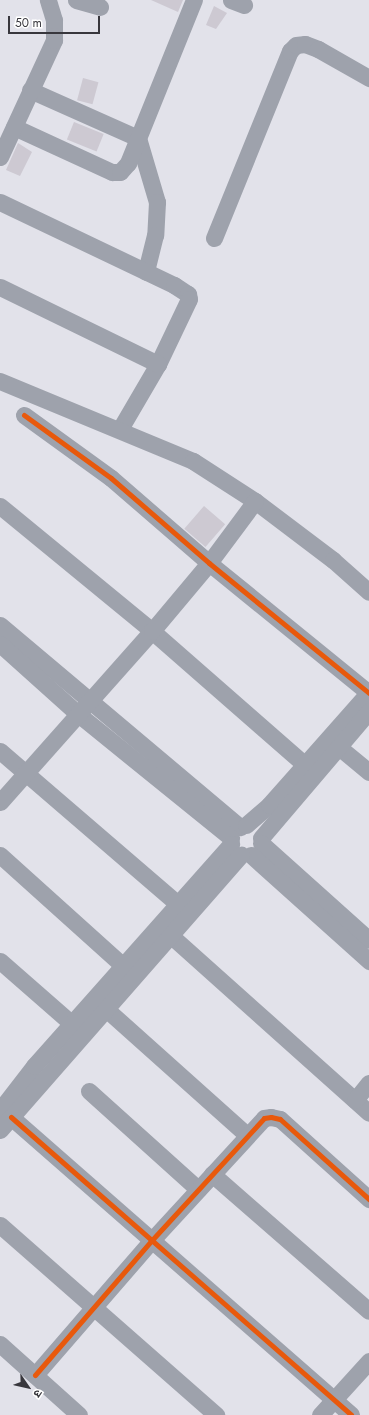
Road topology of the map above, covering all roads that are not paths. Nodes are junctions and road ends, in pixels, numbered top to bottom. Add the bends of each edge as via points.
1 (48, 0) edge
2 (76, 0) edge
3 (194, 0) edge
4 (100, 7) dead end
5 (369, 78) edge
6 (30, 90) junction
7 (14, 127) junction
8 (138, 138) junction
9 (0, 157) edge
10 (0, 202) edge
11 (214, 238) dead end
12 (146, 272) junction
13 (0, 287) edge
14 (158, 364) junction
15 (0, 381) edge
16 (24, 415) dead end
17 (120, 429) junction
18 (256, 501) junction
19 (0, 506) edge
20 (209, 564) junction
21 (369, 592) edge
22 (0, 625) edge
23 (152, 631) junction
24 (0, 644) edge
25 (369, 693) edge
26 (83, 708) junction
27 (369, 711) edge
28 (333, 743) junction
29 (0, 751) edge
30 (305, 765) junction
31 (369, 772) edge
32 (25, 774) junction
33 (0, 802) edge
34 (245, 841) junction
35 (0, 856) edge
36 (177, 903) junction
37 (169, 934) junction
38 (369, 940) edge
39 (0, 961) edge
40 (369, 961) edge
41 (122, 965) junction
42 (106, 1009) junction
43 (71, 1023) junction
44 (369, 1084) edge
45 (89, 1091) dead end
46 (355, 1100) junction
47 (6, 1113) edge
48 (369, 1113) edge
49 (0, 1130) edge
50 (247, 1134) junction
51 (212, 1174) junction
52 (198, 1189) junction
53 (369, 1199) edge
54 (0, 1225) edge
55 (151, 1241) junction
56 (94, 1308) junction
57 (369, 1311) edge
58 (0, 1344) edge
59 (369, 1361) edge
60 (35, 1374) junction
61 (334, 1400) junction
62 (79, 1415) edge
63 (216, 1415) edge
64 (320, 1415) edge
65 (351, 1415) edge

1 - 6 street via 54,20 54,40
2 - 4 street
3 - 8 street
5 - 11 street via 312,47 296,46 290,51
6 - 7 street
6 - 8 street
7 - 8 street via 112,172 120,172 124,168
7 - 9 street
8 - 12 street via 157,202 155,235
10 - 12 street
12 - 14 street via 188,294 189,299
13 - 14 street
14 - 17 street
15 - 17 street
16 - 20 street via 111,478
17 - 18 street via 193,461
18 - 20 street
18 - 21 street via 333,560
19 - 23 street
20 - 23 street
20 - 25 street
22 - 26 street
23 - 26 street
23 - 30 street
24 - 26 street
25 - 28 street
26 - 32 street
26 - 34 street
27 - 28 street
28 - 30 street
28 - 31 street
28 - 34 street
29 - 32 street
30 - 34 street via 269,805
32 - 33 street
32 - 36 street
34 - 36 street
34 - 37 street
34 - 38 street
34 - 40 street
35 - 41 street
36 - 41 street
37 - 42 street
37 - 46 street
39 - 43 street
41 - 43 street
42 - 47 street
42 - 50 street
43 - 47 street via 34,1066
44 - 46 street
45 - 52 street
46 - 48 street
47 - 49 street
47 - 55 street
50 - 51 street
50 - 53 street via 264,1118 280,1119
51 - 52 street
51 - 57 street
52 - 55 street
54 - 56 street
55 - 56 street
55 - 61 street
56 - 60 street
56 - 63 street
58 - 60 street
59 - 61 street
60 - 62 street
61 - 64 street
61 - 65 street

